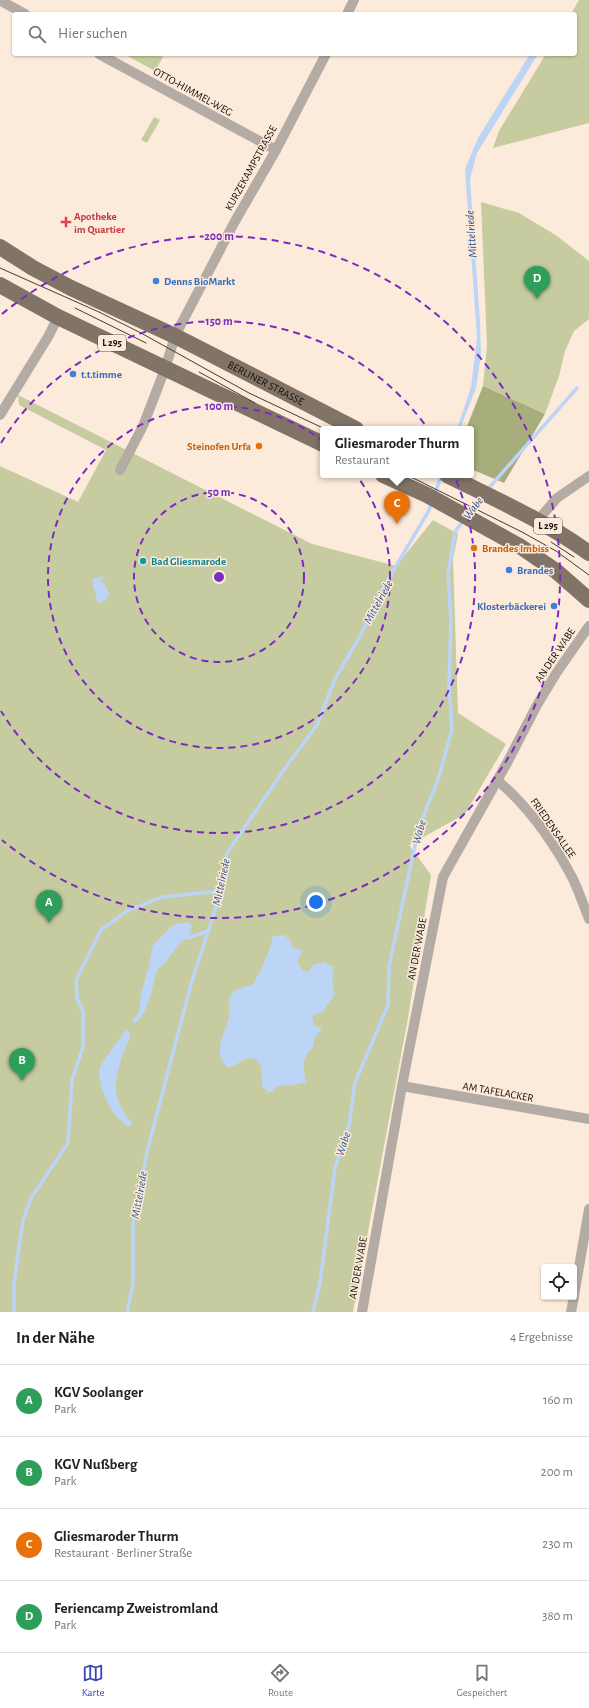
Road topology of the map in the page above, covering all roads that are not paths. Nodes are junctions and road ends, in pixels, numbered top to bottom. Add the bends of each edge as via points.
1 (354, 0) edge
2 (3, 3) edge
3 (21, 12) edge
4 (348, 12) edge
5 (103, 56) edge
6 (325, 56) edge
7 (276, 150) junction
8 (0, 247) edge
9 (0, 285) edge
10 (58, 317) junction
11 (175, 336) junction
12 (165, 369) junction
13 (0, 415) edge
14 (350, 426) edge
15 (320, 443) edge
16 (120, 470) dead end
17 (589, 476) edge
18 (390, 478) edge
19 (453, 478) edge
20 (538, 520) junction
21 (589, 553) edge
22 (587, 596) edge
23 (589, 626) edge
24 (497, 780) junction
25 (589, 919) edge
26 (402, 1086) junction
27 (589, 1119) edge
28 (589, 1209) edge
29 (587, 1234) edge
30 (577, 1282) edge
31 (573, 1300) edge
32 (362, 1312) edge
33 (571, 1312) edge

1 - 4 street
2 - 3 street
5 - 7 street, OTTO-HIMMEL-WEG
6 - 7 street, KURZEKAMPSTRASSE
7 - 11 street, KURZEKAMPSTRASSE via 234,223
8 - 11 main road, BERLINER STRASSE via 33,268
9 - 10 main road, L 295
10 - 12 main road, L 295
10 - 13 street
11 - 12 street
11 - 14 main road, BERLINER STRASSE
12 - 15 main road, L 295
12 - 16 street via 143,426
17 - 20 street via 557,498
18 - 22 main road via 427,495 521,547
19 - 20 main road, L 295
20 - 21 main road, L 295
23 - 24 street, AN DER WABE via 537,705
24 - 25 street, FRIEDENSALLEE via 527,810 552,844 573,880
24 - 26 street, AN DER WABE via 443,877
26 - 27 street, AM TAFELACKER
26 - 32 street, AN DER WABE
28 - 29 street
29 - 30 street
31 - 33 street

